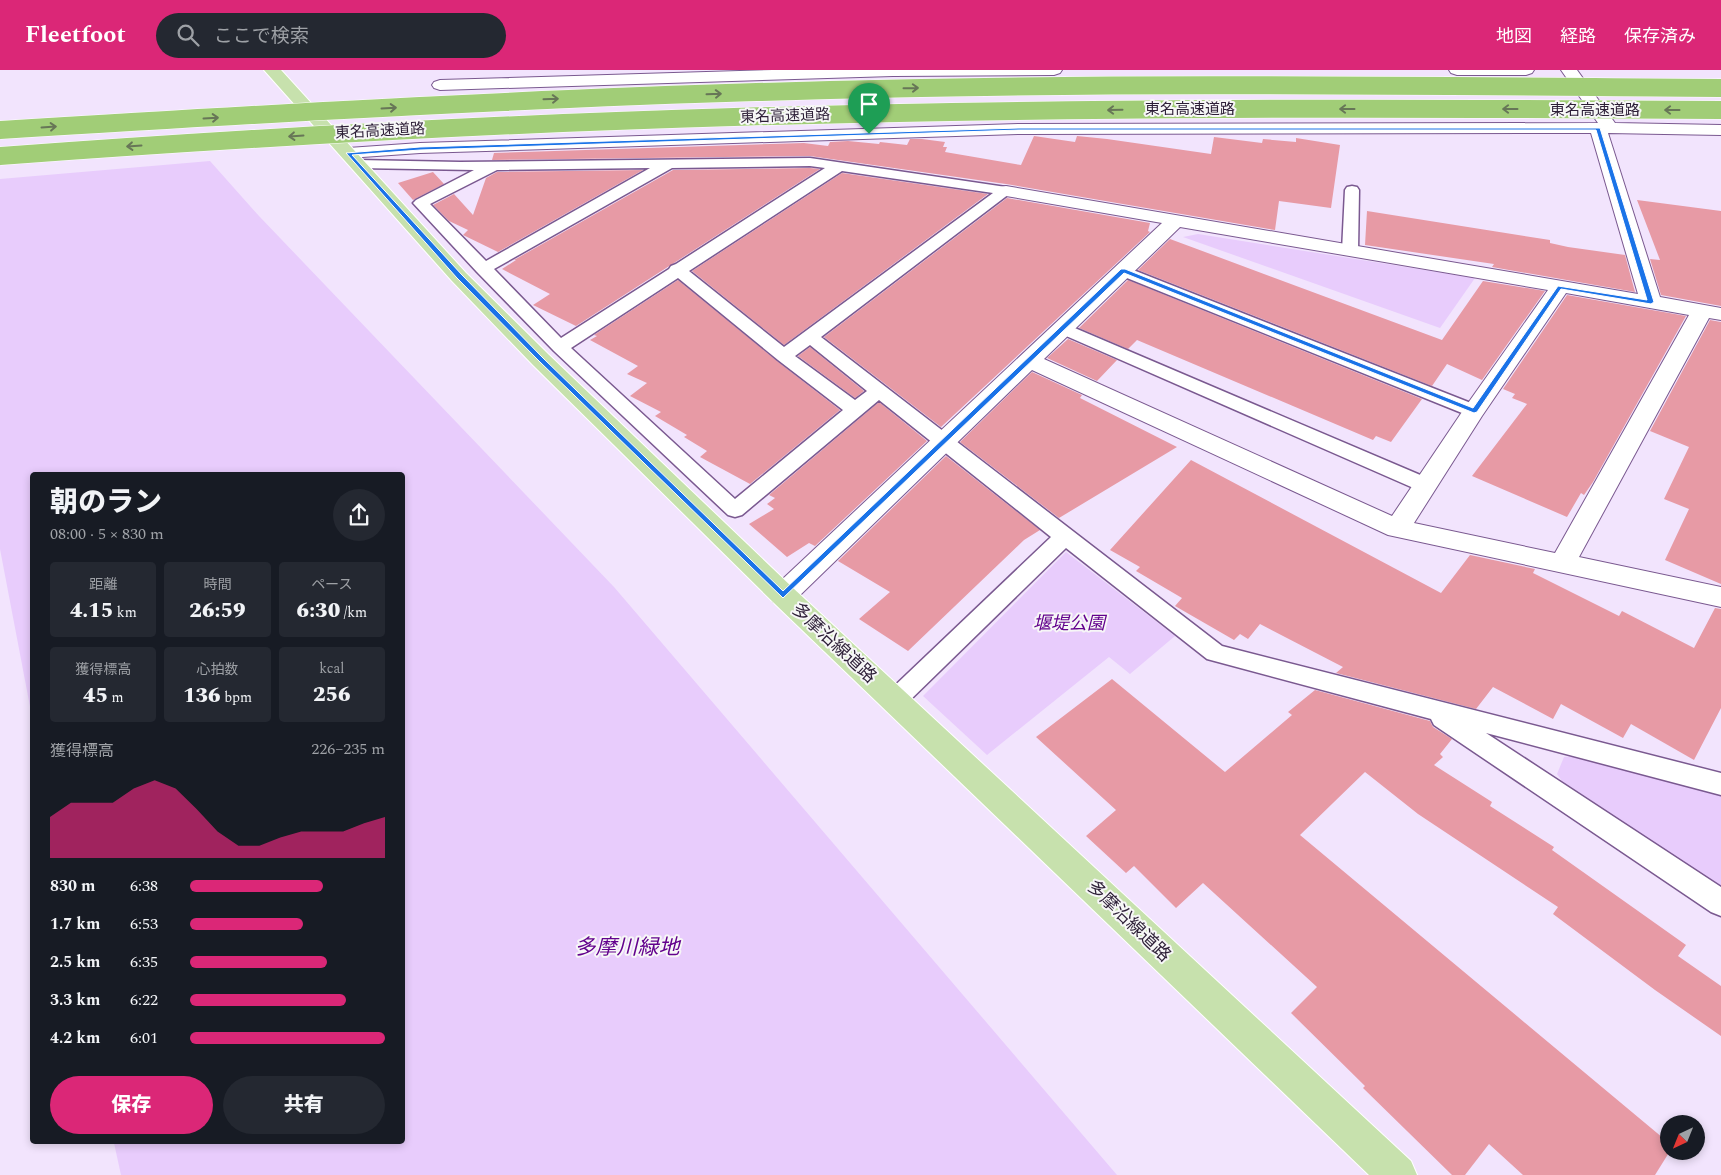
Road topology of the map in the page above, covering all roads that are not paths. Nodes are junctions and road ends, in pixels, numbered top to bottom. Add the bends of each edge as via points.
1 (272, 70) edge
2 (460, 70) edge
3 (1054, 70) edge
4 (1457, 70) edge
5 (1526, 70) edge
6 (1569, 70) edge
7 (440, 85) junction
8 (1721, 88) edge
9 (1721, 110) edge
10 (1604, 129) junction
11 (0, 130) edge
12 (1721, 130) edge
13 (420, 148) junction
14 (0, 156) edge
15 (353, 159) junction
16 (671, 162) junction
17 (495, 165) junction
18 (839, 166) junction
19 (1352, 190) dead end
20 (1006, 191) junction
21 (1175, 221) junction
22 (1350, 251) junction
23 (483, 269) junction
24 (677, 269) junction
25 (1123, 271) junction
26 (1560, 287) junction
27 (1651, 302) junction
28 (1711, 312) edge
29 (1063, 328) junction
30 (810, 337) junction
31 (560, 347) junction
32 (784, 356) junction
33 (1029, 360) junction
34 (879, 390) junction
35 (854, 409) junction
36 (1474, 411) junction
37 (944, 442) junction
38 (1425, 485) junction
39 (1397, 529) junction
40 (1065, 536) junction
41 (1562, 564) junction
42 (783, 595) junction
43 (1721, 597) edge
44 (896, 700) junction
45 (1427, 707) junction
46 (1721, 784) edge
47 (1721, 903) edge
48 (1396, 1175) edge

1 - 15 main road, 多摩沿線道路
2 - 7 street
3 - 7 street via 894,71
4 - 5 street
6 - 10 street
7 - 13 street
11 -> 8 highway, 東名高速道路, bridge via 526,100 830,90 1116,85
9 -> 14 highway, 東名高速道路, bridge via 1136,110 835,114 490,126
10 - 12 street
10 - 13 street via 1019,129
10 - 27 street
13 - 15 street
15 - 17 lane
15 - 42 main road, 多摩沿線道路 via 541,360
16 - 17 lane
16 - 18 lane via 810,162
16 - 23 lane
17 - 23 lane via 421,203
18 - 20 lane
18 - 24 lane
19 - 22 lane
20 - 21 street
20 - 30 lane
21 - 22 street
21 - 25 street
22 - 26 street
23 - 31 lane
24 - 31 lane
24 - 32 lane
25 - 29 street
25 - 36 lane
26 - 27 street
26 - 36 street
27 - 28 street
28 - 41 street
29 - 33 street
29 - 38 lane
30 - 32 lane
30 - 34 lane
31 - 35 lane via 735,510
32 - 35 lane
33 - 37 street
33 - 39 street
34 - 35 lane
34 - 37 lane
36 - 38 street
37 - 40 lane
37 - 42 street
38 - 39 street
39 - 41 street
40 - 44 lane
40 - 45 lane via 1215,653
41 - 43 street
42 - 44 main road, 多摩沿線道路
44 - 48 main road, 多摩沿線道路
45 - 46 lane
45 - 47 lane

